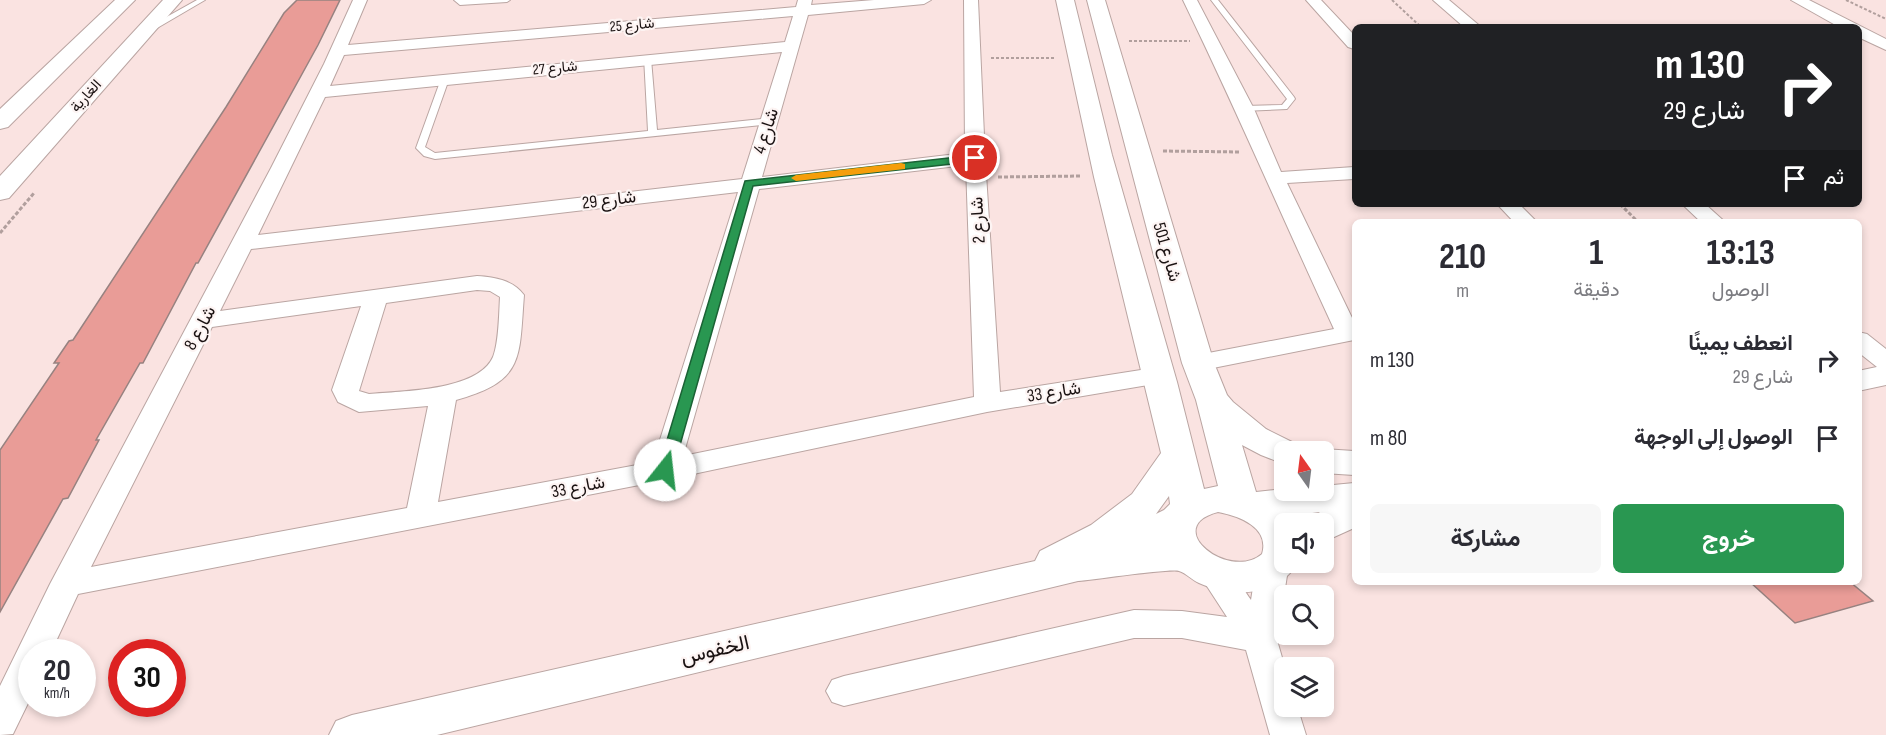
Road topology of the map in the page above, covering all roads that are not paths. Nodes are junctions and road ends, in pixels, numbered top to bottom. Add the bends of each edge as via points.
1 (126, 0) edge
2 (173, 0) edge
3 (202, 0) edge
4 (360, 0) edge
5 (458, 0) edge
6 (507, 0) edge
7 (700, 0) edge
8 (924, 0) edge
9 (971, 0) edge
10 (1065, 0) edge
11 (1096, 0) edge
12 (1190, 0) edge
13 (1214, 0) edge
14 (1313, 0) edge
15 (1440, 0) edge
16 (1798, 0) edge
17 (803, 5) edge
18 (689, 20) junction
19 (1469, 24) edge
20 (1845, 24) edge
21 (145, 31) junction
22 (1862, 33) edge
23 (1352, 42) edge
24 (1886, 45) edge
25 (791, 46) junction
26 (340, 51) junction
27 (647, 59) junction
28 (444, 79) junction
29 (319, 92) junction
30 (1245, 109) junction
31 (770, 121) junction
32 (0, 122) edge
33 (653, 134) junction
34 (976, 168) junction
35 (1352, 173) edge
36 (1276, 178) junction
37 (748, 183) junction
38 (0, 192) edge
39 (1510, 207) edge
40 (1696, 207) edge
41 (1523, 219) edge
42 (1710, 219) edge
43 (244, 243) junction
44 (376, 297) junction
45 (203, 321) junction
46 (1351, 333) edge
47 (1862, 342) edge
48 (1886, 361) edge
49 (1198, 363) junction
50 (1160, 375) junction
51 (1886, 375) edge
52 (1862, 380) edge
53 (444, 393) junction
54 (1212, 400) junction
55 (987, 403) junction
56 (1274, 448) edge
57 (1179, 453) junction
58 (1334, 461) edge
59 (1352, 463) edge
60 (665, 470) junction
61 (1352, 496) edge
62 (1245, 504) junction
63 (1352, 512) edge
64 (420, 517) junction
65 (1334, 522) edge
66 (1274, 526) edge
67 (1192, 539) junction
68 (1274, 562) edge
69 (1276, 573) edge
70 (1016, 580) junction
71 (66, 584) junction
72 (40, 639) edge
73 (1260, 640) junction
74 (18, 686) edge
75 (844, 691) dead end
76 (0, 723) edge
77 (352, 735) edge
78 (1288, 735) edge

1 - 32 main road
2 - 21 main road, الغارية
3 - 21 lane
4 - 26 street, شارع 8
5 - 6 lane
7 - 18 street
8 - 17 street, شارع 25
9 - 34 street, شارع 2
10 - 50 street via 1106,176
11 - 49 street, شارع 501
12 - 30 street
13 - 30 lane via 1291,99 1288,105 1278,108
14 - 23 street
15 - 19 street
16 - 20 street
17 - 18 street, شارع 25
17 - 25 street, شارع 4
18 - 26 street, شارع 25
21 - 38 main road, الغارية
22 - 24 street
25 - 27 street, شارع 27
25 - 31 street, شارع 4
26 - 29 street, شارع 8
27 - 28 street, شارع 27
27 - 33 lane
28 - 29 street, شارع 27
28 - 33 lane via 421,143 422,152 427,154 455,156
29 - 43 street, شارع 8
30 - 36 street
31 - 33 lane
31 - 37 street, شارع 4
34 - 37 street, شارع 29
34 - 55 street, شارع 2
35 - 36 street
36 - 46 street
37 - 43 street, شارع 29
37 - 60 street, شارع 4
39 - 41 street
40 - 42 street
43 - 45 street, شارع 8
44 - 45 street
44 - 53 street via 345,390 347,396 369,404
44 - 53 street via 477,283 505,288 512,295 505,363 475,387
45 - 71 street, شارع 8
46 - 49 street
47 - 48 street
49 - 54 street, شارع 501
50 - 55 street, شارع 33
50 - 57 street
51 - 52 street
53 - 64 street
54 - 56 street via 1248,435
54 - 62 street, شارع 501
55 - 60 street, شارع 33
57 - 67 street
57 - 70 street via 1156,491 1128,519 1076,551
58 - 59 street
60 - 64 street, شارع 33
61 - 62 street
62 - 66 street
62 - 67 street via 1207,500
63 - 65 street
64 - 71 street, شارع 33
67 - 68 street via 1240,578 1252,577
67 - 70 street, الخفوس
67 - 73 street
69 - 73 street
70 - 77 street, الخفوس
71 - 72 street, شارع 8
73 - 75 street via 1197,624 1134,624
73 - 78 street
74 - 76 street

